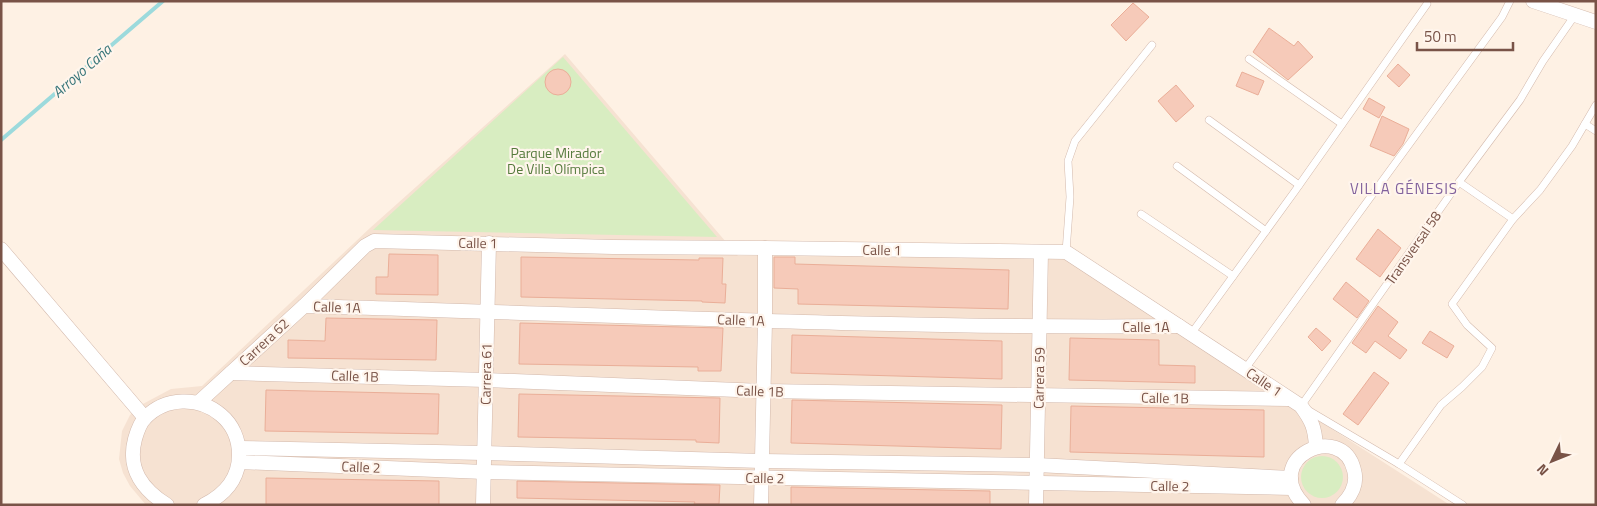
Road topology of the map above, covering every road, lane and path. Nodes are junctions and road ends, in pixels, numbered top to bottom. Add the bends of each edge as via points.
1 (1510, 1) edge
2 (1533, 1) edge
3 (1427, 4) dead end
4 (1575, 14) junction
5 (1596, 22) edge
6 (1152, 45) dead end
7 (1249, 59) dead end
8 (1596, 105) edge
9 (1209, 120) dead end
10 (1342, 124) junction
11 (1585, 124) junction
12 (1596, 131) edge
13 (1177, 166) dead end
14 (1459, 182) junction
15 (1299, 185) junction
16 (1142, 214) dead end
17 (1513, 219) junction
18 (1266, 231) junction
19 (374, 241) joint
20 (489, 244) junction
21 (765, 248) junction
22 (1, 249) edge
23 (1041, 252) junction
24 (1066, 252) junction
25 (1233, 276) junction
26 (304, 306) junction
27 (487, 311) junction
28 (765, 321) junction
29 (1040, 328) junction
30 (1185, 330) junction
31 (1245, 369) junction
32 (231, 373) junction
33 (486, 380) junction
34 (764, 392) junction
35 (1039, 396) junction
36 (199, 402) junction
37 (1295, 403) junction
38 (145, 418) junction
39 (1316, 447) junction
40 (484, 453) junction
41 (239, 455) junction
42 (762, 461) junction
43 (1399, 464) junction
44 (1037, 465) junction
45 (484, 472) junction
46 (761, 478) junction
47 (1037, 482) junction
48 (1291, 483) junction
49 (167, 505) edge
50 (204, 505) edge
51 (483, 505) edge
52 (760, 505) edge
53 (1036, 505) edge
54 (1304, 505) edge
55 (1342, 505) edge
56 (1463, 505) edge

1 - 31 lane via 1502,17
2 - 4 street
3 - 10 lane
4 - 5 street
4 - 14 lane, Transversal 58 via 1520,100
6 - 24 lane via 1076,141 1068,161 1070,197
7 - 10 lane
8 - 11 lane
9 - 15 lane
10 - 15 lane
11 - 12 lane
11 - 17 lane via 1540,190
13 - 18 lane
14 - 17 lane
14 - 37 lane, Transversal 58
15 - 18 lane
16 - 25 lane
17 - 43 lane via 1452,304 1467,325 1492,348 1482,367 1441,405
18 - 25 lane
19 - 20 street, Calle 1
19 - 26 street, Carrera 62
20 - 21 street, Calle 1
20 - 27 street, Carrera 61
21 - 23 street, Calle 1
21 - 28 street
22 - 38 street
23 - 24 street, Calle 1
23 - 29 street, Carrera 59
24 - 30 street, Calle 1
25 - 30 lane
26 - 27 street, Calle 1A
26 - 32 street, Carrera 62
27 - 28 street, Calle 1A
27 - 33 street, Carrera 61
28 - 29 street, Calle 1A
28 - 34 street
29 - 30 street, Calle 1A
29 - 35 street, Carrera 59
30 - 31 street, Calle 1
31 - 37 street, Calle 1
32 - 33 street, Calle 1B
32 - 36 street, Carrera 62
33 - 34 street, Calle 1B
33 - 40 street, Carrera 61
34 - 35 street, Calle 1B
34 - 42 street
35 - 37 street, Calle 1B
35 - 44 street, Carrera 59
36 - 38 street via 181,401 163,406
36 - 41 street via 226,419 235,433
37 - 39 street, Calle 1 via 1311,420
37 - 43 lane
38 - 49 street via 133,448 134,466 141,483
39 - 48 street via 1298,458 1292,467
39 - 55 street via 1338,449 1353,466 1355,487
40 - 41 street, Calle 2
40 - 42 street, Calle 2
40 - 45 street, Carrera 61
41 - 45 street, Calle 2
41 - 50 street via 234,477 226,490
42 - 44 street, Calle 2
42 - 46 street
43 - 56 lane
44 - 47 street, Carrera 59
44 - 48 street, Calle 2
45 - 46 street, Calle 2
45 - 51 street, Carrera 61
46 - 47 street, Calle 2
46 - 52 street
47 - 48 street, Calle 2
47 - 53 street, Carrera 59
48 - 54 street

